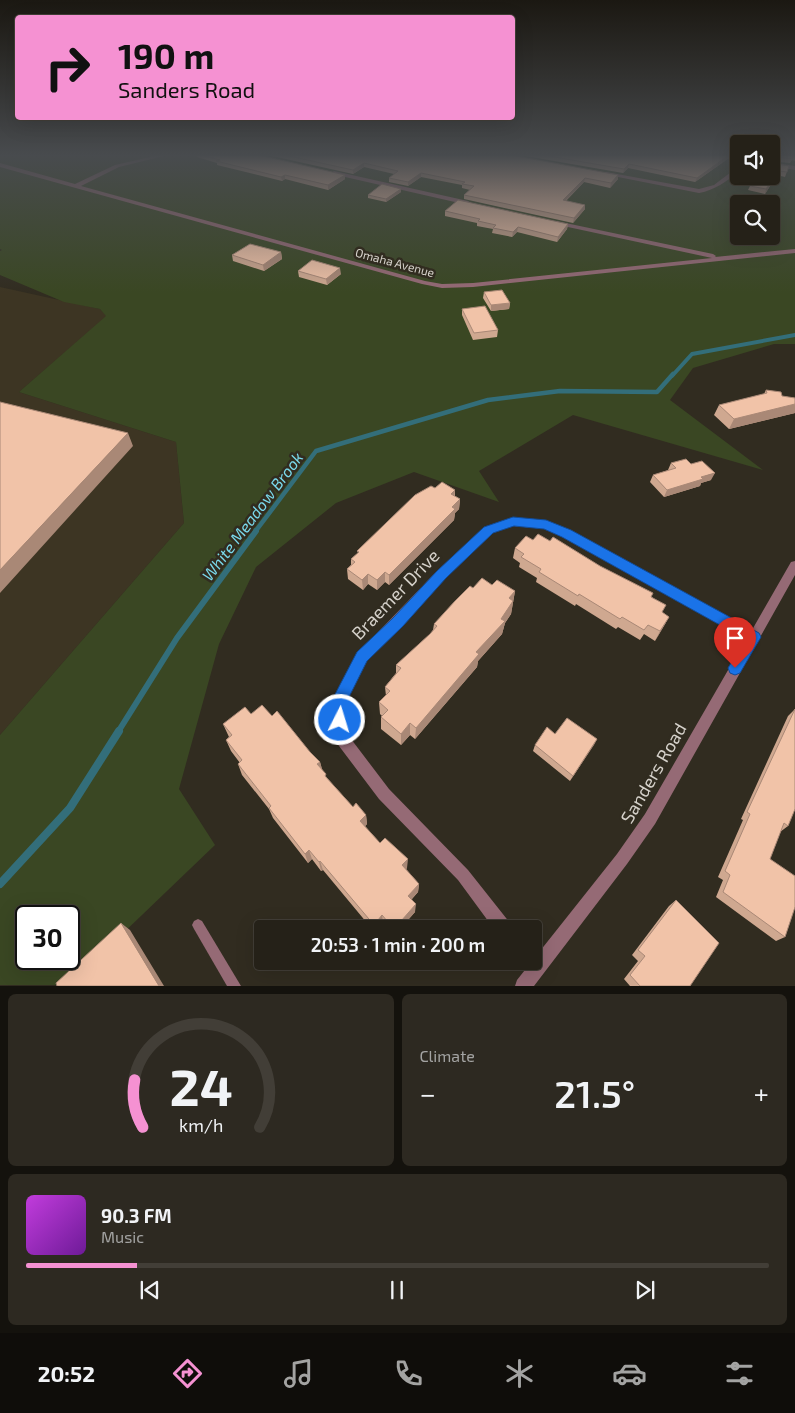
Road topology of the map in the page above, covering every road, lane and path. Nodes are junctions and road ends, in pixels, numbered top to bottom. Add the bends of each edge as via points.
1 (130, 201) edge
2 (458, 201) edge
3 (471, 204) edge
4 (546, 221) edge
5 (795, 251) edge
6 (723, 258) junction
7 (795, 566) edge
8 (754, 637) junction
9 (497, 920) edge
10 (198, 925) dead end
11 (542, 954) edge
12 (531, 970) edge
13 (235, 986) edge
14 (523, 986) edge

1 - 6 street, Omaha Avenue via 442,286
2 - 3 street
4 - 6 street
5 - 6 street, Omaha Avenue
7 - 8 street, Sanders Road
8 - 9 street, Braemer Drive via 566,534 546,525 513,522 489,530 441,574 362,657 339,702 341,737 384,794 463,876
8 - 11 street, Sanders Road via 650,818 622,859
10 - 13 lane
12 - 14 street, Sanders Road

